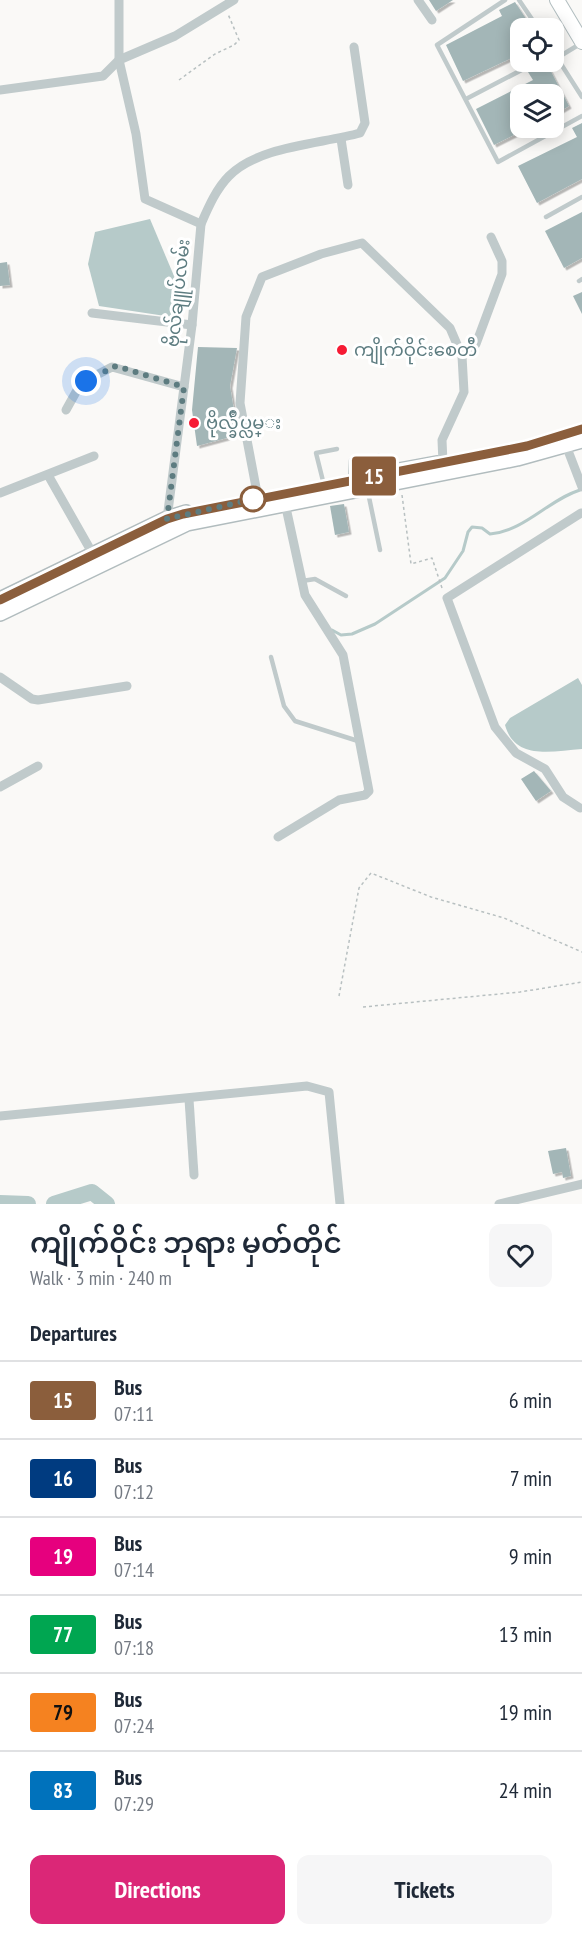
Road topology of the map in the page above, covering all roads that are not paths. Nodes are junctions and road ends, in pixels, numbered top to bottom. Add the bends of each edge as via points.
1 (119, 0) edge
2 (418, 0) edge
3 (505, 0) edge
4 (519, 0) edge
5 (557, 0) edge
6 (229, 2) edge
7 (531, 18) edge
8 (432, 20) dead end
9 (582, 42) edge
10 (354, 47) dead end
11 (564, 51) edge
12 (119, 60) junction
13 (564, 70) edge
14 (518, 72) edge
15 (0, 90) edge
16 (582, 97) edge
17 (466, 99) junction
18 (582, 116) edge
19 (341, 139) junction
20 (348, 185) dead end
21 (582, 197) edge
22 (546, 217) dead end
23 (201, 224) junction
24 (491, 237) dead end
25 (92, 314) dead end
26 (192, 325) junction
27 (462, 356) junction
28 (184, 387) junction
29 (66, 410) dead end
30 (582, 429) edge
31 (565, 440) junction
32 (582, 440) edge
33 (337, 449) dead end
34 (94, 456) dead end
35 (443, 463) junction
36 (383, 474) junction
37 (48, 475) junction
38 (361, 482) junction
39 (324, 485) junction
40 (582, 487) edge
41 (0, 493) edge
42 (258, 498) junction
43 (285, 503) junction
44 (582, 512) edge
45 (167, 519) junction
46 (380, 550) dead end
47 (97, 560) junction
48 (302, 582) junction
49 (346, 596) dead end
50 (0, 600) edge
51 (0, 613) edge
52 (271, 657) dead end
53 (0, 677) edge
54 (126, 686) dead end
55 (358, 741) junction
56 (38, 766) dead end
57 (0, 787) edge
58 (580, 808) dead end
59 (278, 837) dead end
60 (189, 1099) junction
61 (0, 1116) edge
62 (194, 1175) dead end
63 (582, 1184) edge
64 (340, 1204) edge
65 (499, 1204) edge

1 - 12 street, ဗိုလ်ချူပ်လမ်း
2 - 8 street
3 - 17 lane via 437,45
4 - 7 lane
5 - 9 main road
6 - 12 street via 175,36
9 - 11 lane
10 - 19 street via 365,123 360,133
12 - 15 street via 103,76
12 - 23 street, ဗိုလ်ချူပ်လမ်း via 146,199
13 - 16 lane
14 - 17 lane
17 - 18 lane via 498,162
19 - 20 street
19 - 23 street via 249,161 229,176
21 - 22 lane
23 - 26 street, ဗိုလ်ချူပ်လမ်း
24 - 27 street via 502,261 502,274 476,344
25 - 26 street
26 - 28 street, ဗိုလ်ချူပ်လမ်း
27 - 35 street via 464,392 442,440
27 - 42 street via 450,328 362,243 262,277 246,317 240,402
28 - 29 street via 112,367 81,383
28 - 45 street, ဗိုလ်ချူပ်လမ်း
30 - 31 main road
31 - 32 main road
31 - 35 main road
31 - 38 main road via 517,458 400,482
31 - 40 street
33 - 39 lane via 316,453
34 - 37 street
35 - 36 main road
36 - 38 main road
36 - 38 lane via 379,456 351,459
37 - 41 street
37 - 47 street
38 - 39 main road
38 - 43 main road
38 - 46 lane
39 - 42 main road
42 - 45 main road
43 - 47 main road via 188,522
43 - 48 street
44 - 58 street via 447,597 495,727 516,753 545,770 563,797
45 - 47 main road
47 - 50 main road
47 - 51 main road
48 - 49 lane via 315,579
48 - 55 street via 305,595 343,655
52 - 55 lane via 284,706 295,721
53 - 54 street via 38,700
55 - 59 street via 368,793 339,800
56 - 57 street
60 - 61 street
60 - 62 street
60 - 64 street via 307,1086 329,1092
63 - 65 street

